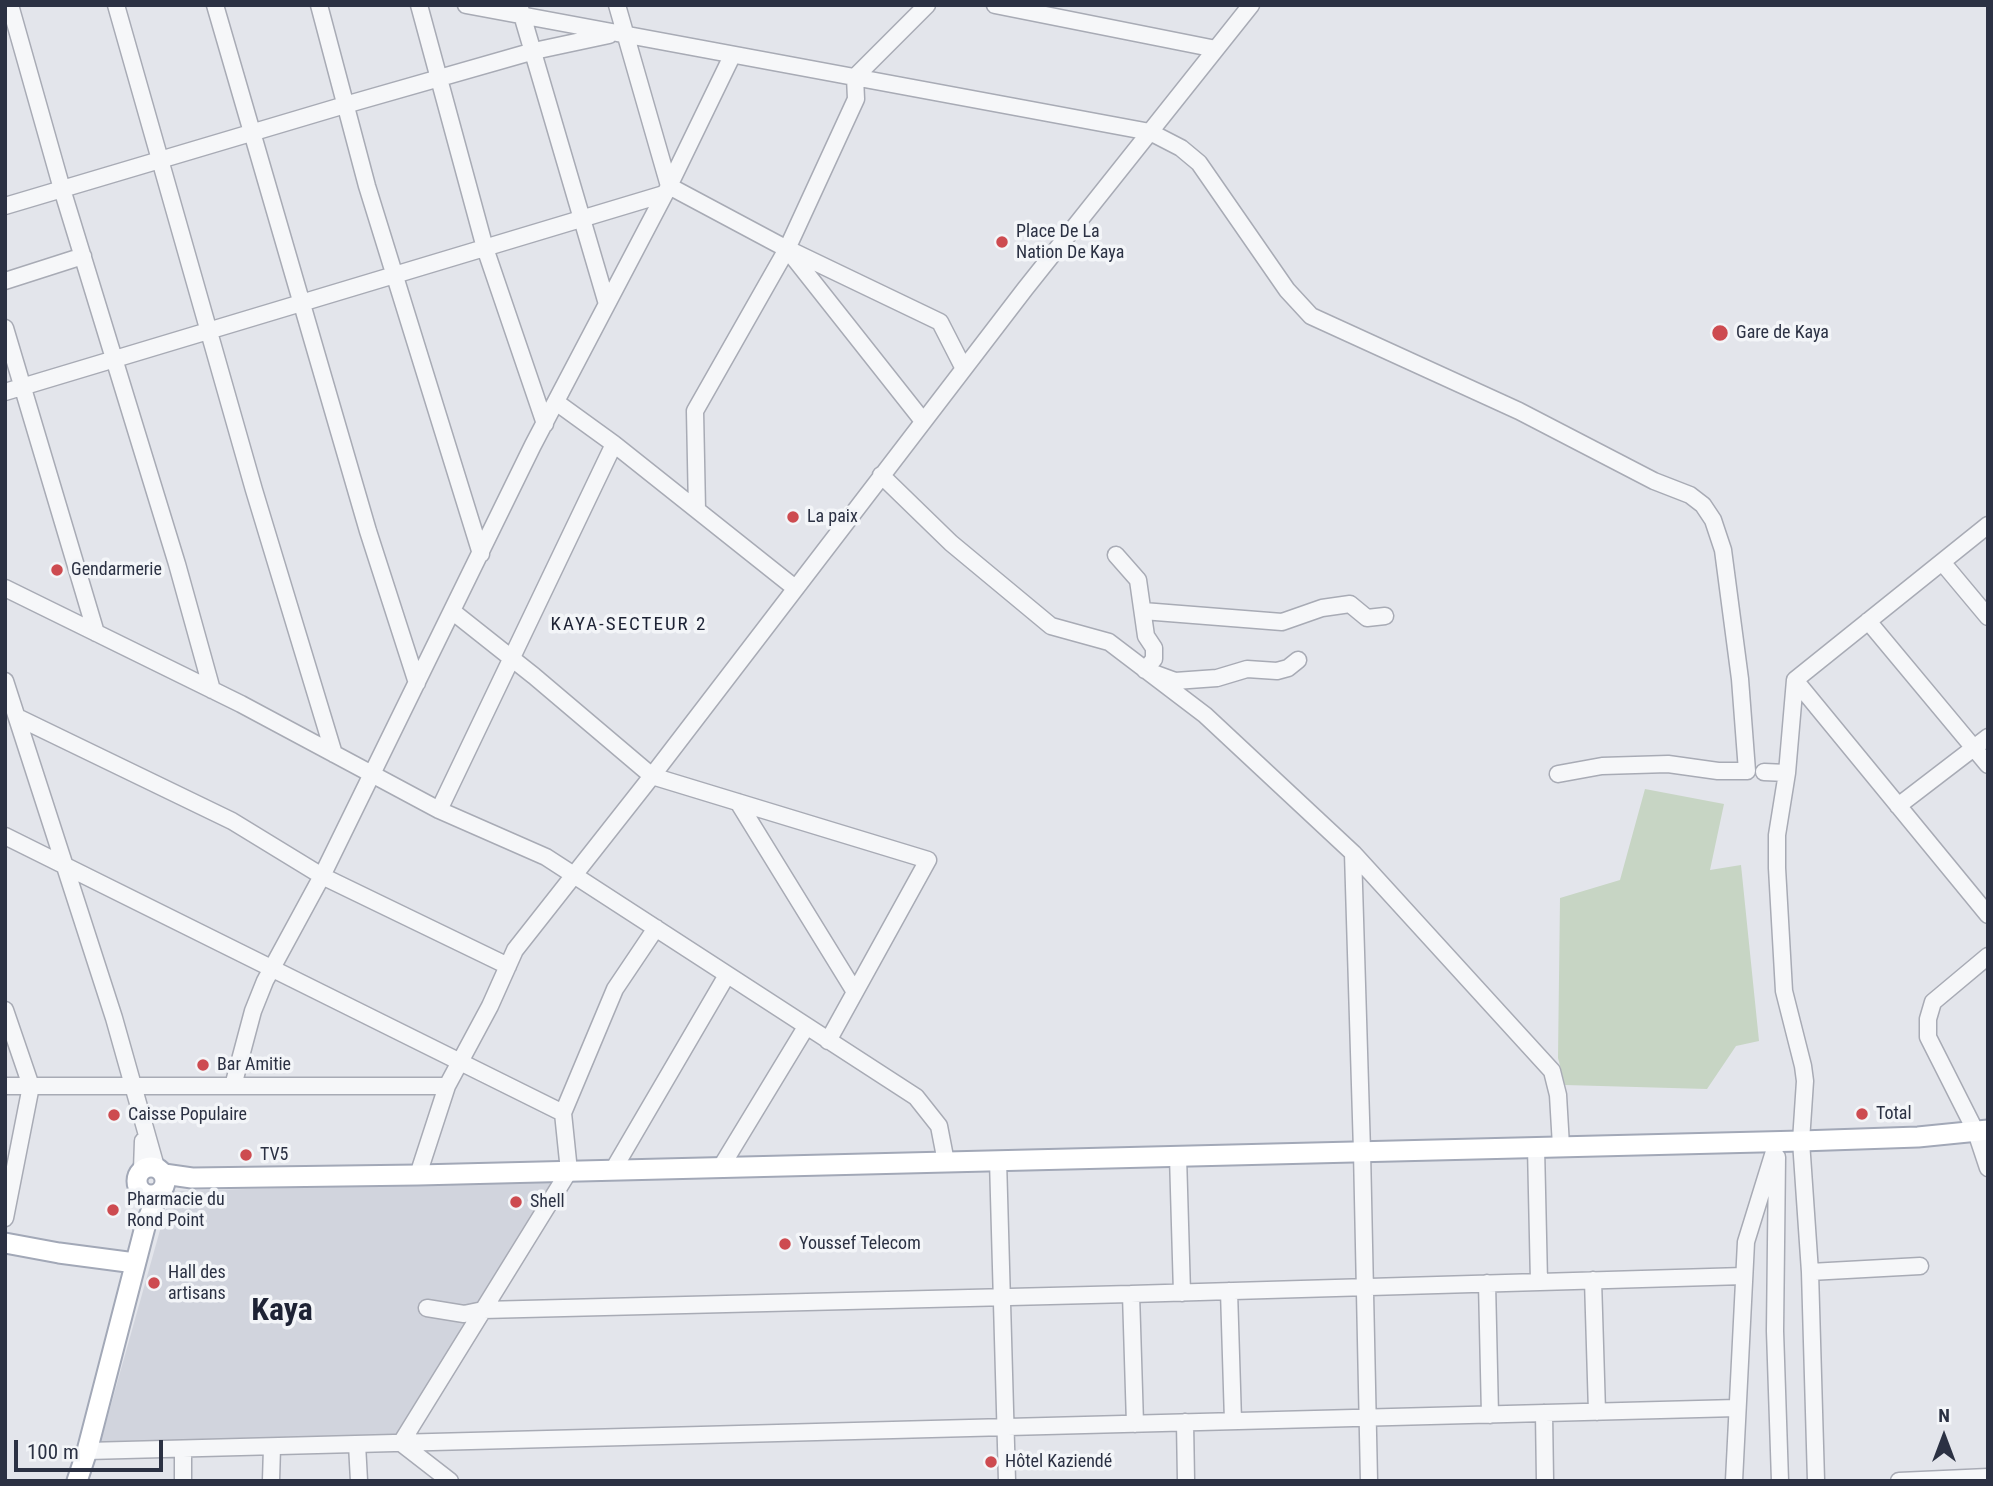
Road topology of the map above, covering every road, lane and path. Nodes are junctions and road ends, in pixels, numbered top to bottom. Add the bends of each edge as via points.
1 (10, 5) edge
2 (116, 5) edge
3 (215, 5) edge
4 (318, 5) edge
5 (419, 5) edge
6 (467, 5) edge
7 (617, 5) edge
8 (927, 5) edge
9 (995, 5) edge
10 (1251, 5) edge
11 (521, 10) edge
12 (621, 34) junction
13 (1216, 49) junction
14 (534, 51) junction
15 (732, 55) junction
16 (855, 77) junction
17 (438, 79) junction
18 (345, 105) junction
19 (252, 132) junction
20 (1150, 132) junction
21 (159, 160) junction
22 (62, 189) junction
23 (666, 190) junction
24 (5, 206) edge
25 (582, 219) junction
26 (485, 248) junction
27 (787, 249) junction
28 (83, 256) junction
29 (394, 275) junction
30 (5, 281) edge
31 (302, 303) junction
32 (607, 304) junction
33 (5, 328) edge
34 (208, 332) junction
35 (114, 359) junction
36 (962, 365) dead end
37 (23, 387) junction
38 (5, 392) edge
39 (556, 402) junction
40 (923, 421) junction
41 (545, 424) junction
42 (614, 444) junction
43 (881, 475) junction
44 (697, 510) junction
45 (1988, 524) edge
46 (481, 554) junction
47 (1116, 555) dead end
48 (1942, 562) junction
49 (5, 587) edge
50 (795, 588) junction
51 (452, 611) junction
52 (1143, 611) junction
53 (1385, 616) dead end
54 (1988, 617) edge
55 (1868, 621) junction
56 (96, 632) junction
57 (512, 658) junction
58 (1298, 660) dead end
59 (1145, 670) junction
60 (1795, 680) junction
61 (5, 681) edge
62 (417, 683) junction
63 (212, 690) junction
64 (17, 718) junction
65 (1988, 737) edge
66 (1973, 748) junction
67 (334, 754) junction
68 (1988, 765) edge
69 (1764, 772) dead end
70 (1787, 773) junction
71 (1559, 774) dead end
72 (373, 775) junction
73 (652, 776) junction
74 (738, 802) junction
75 (1898, 806) junction
76 (439, 810) junction
77 (5, 836) edge
78 (1353, 853) junction
79 (65, 866) junction
80 (574, 875) junction
81 (322, 876) junction
82 (1988, 915) edge
83 (656, 928) junction
84 (1988, 956) edge
85 (508, 966) junction
86 (271, 970) junction
87 (727, 975) junction
88 (855, 992) junction
89 (5, 1010) edge
90 (806, 1027) junction
91 (828, 1041) junction
92 (5, 1052) edge
93 (22, 1060) junction
94 (458, 1062) junction
95 (5, 1086) edge
96 (31, 1086) junction
97 (134, 1086) junction
98 (233, 1086) junction
99 (447, 1086) junction
100 (563, 1113) junction
101 (1982, 1131) edge
102 (1801, 1141) junction
103 (1776, 1143) junction
104 (1561, 1146) junction
105 (1536, 1147) junction
106 (1363, 1152) junction
107 (1178, 1156) junction
108 (998, 1160) junction
109 (946, 1162) junction
110 (721, 1167) junction
111 (1988, 1168) edge
112 (613, 1170) junction
113 (569, 1171) junction
114 (418, 1175) junction
115 (155, 1181) junction
116 (5, 1218) edge
117 (5, 1243) edge
118 (135, 1262) junction
119 (1920, 1266) dead end
120 (1810, 1272) junction
121 (1744, 1276) junction
122 (1593, 1280) junction
123 (1539, 1282) junction
124 (1487, 1283) junction
125 (1365, 1287) junction
126 (1229, 1291) junction
127 (1182, 1293) junction
128 (1131, 1294) junction
129 (1002, 1296) junction
130 (427, 1308) dead end
131 (483, 1310) junction
132 (1737, 1408) junction
133 (1597, 1412) junction
134 (1544, 1413) junction
135 (1490, 1415) junction
136 (1368, 1418) junction
137 (1233, 1421) junction
138 (1185, 1423) junction
139 (1135, 1424) junction
140 (1006, 1427) junction
141 (401, 1443) junction
142 (357, 1444) junction
143 (272, 1447) junction
144 (183, 1449) junction
145 (87, 1451) junction
146 (1988, 1477) edge
147 (1926, 1480) edge
148 (77, 1481) edge
149 (183, 1481) edge
150 (271, 1481) edge
151 (359, 1481) edge
152 (450, 1481) edge
153 (1007, 1481) edge
154 (1186, 1481) edge
155 (1370, 1481) edge
156 (1545, 1481) edge
157 (1734, 1481) edge
158 (1780, 1481) edge
159 (1816, 1481) edge
160 (1899, 1481) edge

1 - 22 street
2 - 21 street
3 - 19 street
4 - 18 street
5 - 17 street
6 - 11 street
7 - 12 street
8 - 16 street
9 - 13 street
10 - 13 street
11 - 12 street
11 - 14 street
12 - 14 street
12 - 15 street
12 - 23 street
13 - 20 street
14 - 17 street
14 - 25 street
15 - 16 street
15 - 23 street
16 - 20 street
16 - 27 street via 856,99
17 - 18 street
17 - 26 street
18 - 19 street
18 - 29 street
19 - 21 street
19 - 31 street
20 - 40 street
20 - 71 street via 1199,163 1287,290 1311,316 1690,495 1713,520 1723,550 1741,679 1747,771 1668,764 1602,766
21 - 22 street
21 - 34 street
22 - 24 street
22 - 28 street
23 - 25 street
23 - 27 street
23 - 32 street
25 - 26 street
25 - 32 street
26 - 29 street
26 - 41 street
27 - 36 street via 940,322
27 - 40 street
27 - 44 street via 695,411
28 - 30 street
28 - 35 street
29 - 31 street
29 - 46 street
31 - 34 street
31 - 62 street
32 - 39 street
33 - 37 street
34 - 35 street
34 - 67 street
35 - 37 street
35 - 63 street
37 - 38 street
37 - 56 street
39 - 41 street
39 - 42 street
40 - 43 street
41 - 46 street
42 - 44 street
42 - 57 street
43 - 50 street
43 - 59 street via 951,543 1051,626 1109,642
44 - 50 street
45 - 48 street
46 - 51 street
47 - 52 street via 1138,580
48 - 54 street
48 - 55 street
49 - 56 street
50 - 73 street
51 - 57 street
51 - 62 street
52 - 53 street via 1282,621 1350,604 1367,618
52 - 59 street via 1146,636 1154,648 1154,659
55 - 60 street
55 - 66 street
56 - 63 street
57 - 73 street
57 - 76 street
58 - 59 street via 1277,671 1247,669 1217,678 1175,681
59 - 78 street via 1205,715
60 - 70 street
60 - 75 street
61 - 64 street
62 - 72 street
63 - 67 street
64 - 79 street
64 - 81 street via 232,821
65 - 66 street
66 - 68 street
66 - 75 street
67 - 72 street
69 - 70 street
70 - 102 street via 1777,867 1784,992 1805,1074
72 - 76 street
72 - 81 street
73 - 74 street
73 - 80 street
74 - 88 street
74 - 88 street via 928,860
75 - 82 street
76 - 80 street via 546,857
77 - 79 street
78 - 104 street via 1552,1072
78 - 106 street
79 - 86 street
79 - 97 street
80 - 83 street
80 - 85 street via 515,950
81 - 85 street
81 - 86 street
83 - 87 street
83 - 100 street via 615,989
84 - 101 street via 1933,1002 1928,1019 1928,1037
85 - 94 street
86 - 94 street
86 - 98 street via 253,1011
87 - 90 street
87 - 112 street
88 - 91 street
89 - 93 street
90 - 91 street
90 - 110 street
91 - 109 street via 916,1097 939,1126
92 - 93 street
93 - 96 street
94 - 99 street
94 - 100 street
95 - 96 street
96 - 97 street
96 - 116 street
97 - 98 street
97 - 115 street
98 - 99 street
99 - 114 street
100 - 113 street
101 - 102 main road
101 - 111 street
102 - 103 main road
102 - 120 street
103 - 104 main road
103 - 121 street via 1746,1242
103 - 158 street
104 - 105 main road
105 - 106 main road
105 - 123 street
106 - 107 main road
106 - 125 street
107 - 108 main road
107 - 127 street
108 - 109 main road
108 - 129 street
109 - 110 main road
110 - 112 main road
112 - 113 main road
113 - 114 main road
113 - 131 street
114 - 115 main road
115 - 118 main road
117 - 118 main road
118 - 145 main road
119 - 120 street
120 - 159 street
121 - 122 street
121 - 132 street
122 - 123 street
122 - 133 street
123 - 124 street
124 - 125 street
124 - 135 street
125 - 126 street
125 - 136 street
126 - 127 street
126 - 137 street
127 - 128 street
128 - 129 street
128 - 139 street
129 - 131 street
129 - 140 street
130 - 131 street via 464,1314
131 - 141 street
132 - 133 street
132 - 157 street
133 - 134 street
134 - 135 street
134 - 156 street
135 - 136 street
136 - 137 street
136 - 155 street
137 - 138 street
138 - 139 street
138 - 154 street
139 - 140 street
140 - 141 street
140 - 153 street
141 - 142 street
141 - 152 street
142 - 143 street
142 - 151 street
143 - 144 street
143 - 150 street
144 - 145 street
144 - 149 street
145 - 148 main road
146 - 147 street
147 - 160 street

